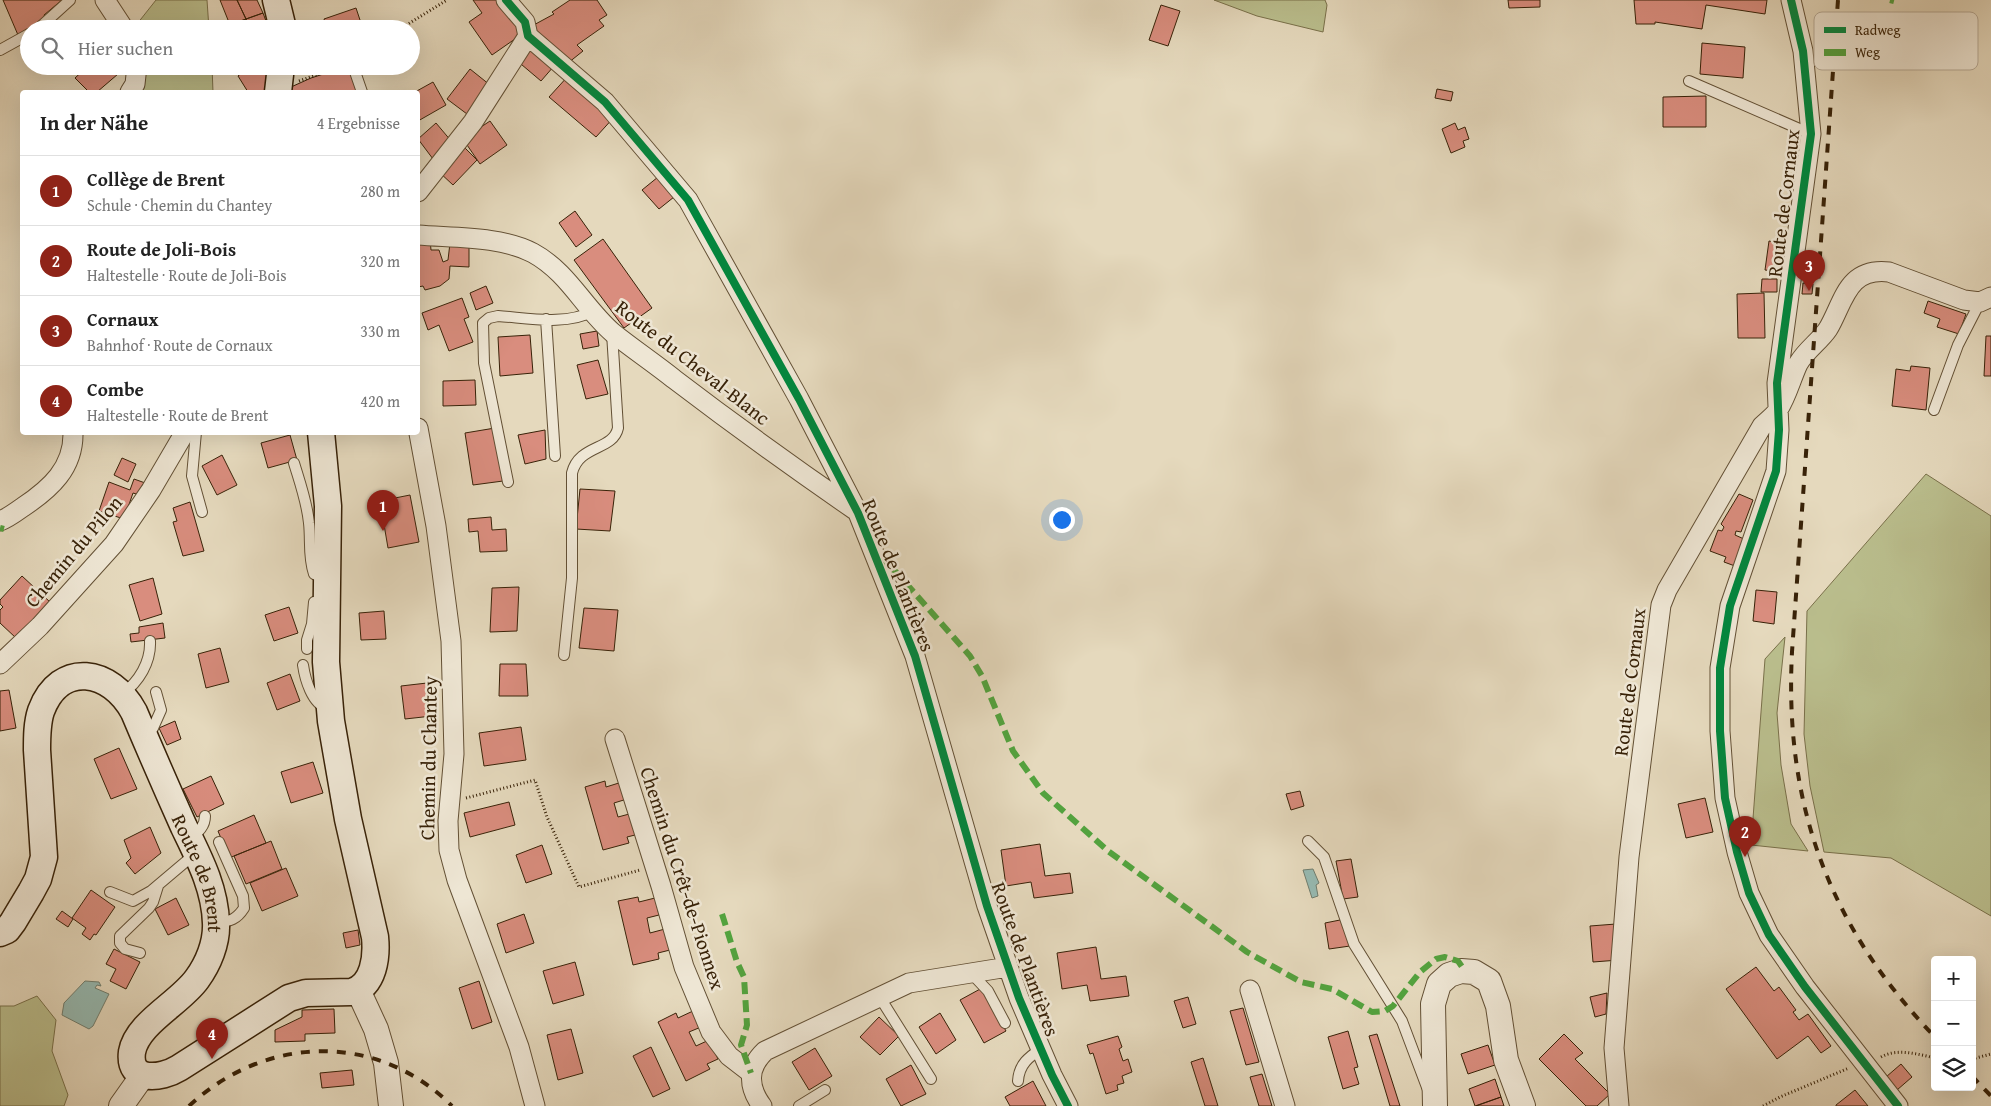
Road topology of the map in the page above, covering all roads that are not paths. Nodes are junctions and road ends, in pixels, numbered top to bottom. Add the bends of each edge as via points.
1 (70, 0) edge
2 (105, 0) edge
3 (276, 0) edge
4 (506, 0) edge
5 (1791, 0) edge
6 (48, 20) edge
7 (118, 20) edge
8 (281, 20) edge
9 (528, 36) junction
10 (20, 39) edge
11 (0, 50) edge
12 (136, 75) edge
13 (356, 75) edge
14 (1689, 81) dead end
15 (131, 90) edge
16 (361, 90) edge
17 (1811, 134) junction
18 (420, 189) edge
19 (420, 234) edge
20 (1985, 299) edge
21 (594, 311) junction
22 (546, 319) junction
23 (612, 332) junction
24 (1778, 410) junction
25 (1934, 410) dead end
26 (73, 435) edge
27 (183, 435) edge
28 (196, 435) edge
29 (321, 435) edge
30 (419, 435) edge
31 (555, 456) dead end
32 (294, 463) dead end
33 (508, 482) dead end
34 (202, 512) dead end
35 (858, 513) junction
36 (0, 521) edge
37 (318, 584) junction
38 (150, 641) dead end
39 (307, 649) dead end
40 (564, 655) dead end
41 (0, 664) edge
42 (303, 665) dead end
43 (156, 692) dead end
44 (122, 694) junction
45 (330, 708) junction
46 (144, 736) junction
47 (615, 739) dead end
48 (205, 816) dead end
49 (1308, 841) dead end
50 (202, 844) junction
51 (158, 885) junction
52 (113, 897) dead end
53 (0, 933) edge
54 (140, 953) dead end
55 (1008, 967) junction
56 (972, 974) junction
57 (358, 990) junction
58 (1250, 990) dead end
59 (879, 996) junction
60 (1005, 1023) dead end
61 (1042, 1048) junction
62 (751, 1073) junction
63 (143, 1075) junction
64 (931, 1079) dead end
65 (1018, 1081) dead end
66 (825, 1090) dead end
67 (121, 1106) edge
68 (391, 1106) edge
69 (535, 1106) edge
70 (762, 1106) edge
71 (800, 1106) edge
72 (1068, 1106) edge
73 (1285, 1106) edge
74 (1434, 1106) edge
75 (1523, 1106) edge
76 (1620, 1106) edge
77 (1898, 1106) edge

1 - 6 lane
2 - 7 street
3 - 8 main road
4 - 9 street via 525,22
5 - 17 street, Route de Cornaux via 1803,51
9 - 18 street via 473,122
9 - 35 street, Route de Plantières via 605,102 688,200 799,398
10 - 11 lane
12 - 15 street
13 - 16 lane
14 - 17 lane
17 - 24 street, Route de Cornaux via 1777,383
19 - 21 street, Route du Cheval-Blanc via 514,245 533,253 552,265
20 - 24 street via 1950,296 1889,272 1876,271 1857,279 1842,297 1827,330 1798,364
20 - 25 lane via 1958,345
21 - 22 lane via 568,320
21 - 23 street, Route du Cheval-Blanc
22 - 31 lane
22 - 33 lane via 498,316 483,323 484,363
23 - 35 street, Route du Cheval-Blanc
23 - 40 lane via 618,428 609,441 579,458 572,473 572,578
24 - 76 street, Route de Cornaux via 1762,426 1661,605 1629,866 1614,1048
24 - 77 street via 1776,471 1730,606 1720,668 1725,798 1749,893 1769,935 1805,987
26 - 36 street via 70,460 61,476 37,497
27 - 41 street, Chemin du Pilon via 114,544 40,626
28 - 34 lane via 192,476
29 - 37 main road via 327,483
30 - 69 street, Chemin du Chantey via 436,526 450,640 454,754 448,821 449,850 457,880 519,1047
32 - 37 lane via 306,500 310,564
35 - 55 street, Route de Plantières via 916,656 987,906
37 - 39 lane
37 - 45 main road
38 - 44 lane via 150,656 137,680
42 - 45 lane via 317,702
43 - 46 lane via 161,710 153,728
44 - 46 main road, Route de Brent
44 - 53 main road, Route de Brent via 106,681 85,676 63,683 46,702 39,722 37,750 44,857 32,892 7,930
45 - 57 main road via 348,819 376,945 369,980
46 - 50 main road, Route de Brent
47 - 62 street, Chemin du Crêt-de-Pionnex via 684,967 712,1032 729,1056
48 - 50 lane via 201,829
49 - 74 lane via 1324,857 1354,944 1402,1021
50 - 51 lane
50 - 63 main road, Route de Brent via 216,922 213,948 196,980 136,1041 132,1058 136,1069
51 - 52 lane via 133,901
51 - 54 lane via 149,908 120,936 122,947
55 - 56 street
55 - 61 street, Route de Plantières
56 - 59 street via 909,983
56 - 60 lane via 988,991
57 - 63 main road via 343,994 298,995 280,1003 175,1070 155,1077
57 - 68 street via 376,1029 386,1063
58 - 73 street
59 - 62 street via 765,1052 755,1061
59 - 64 lane
61 - 65 lane via 1026,1059
61 - 72 street, Route de Plantières
62 - 70 street via 755,1096
63 - 67 street
66 - 71 lane
74 - 75 street via 1433,1004 1439,984 1461,971 1474,972 1489,981 1498,1006 1506,1060

